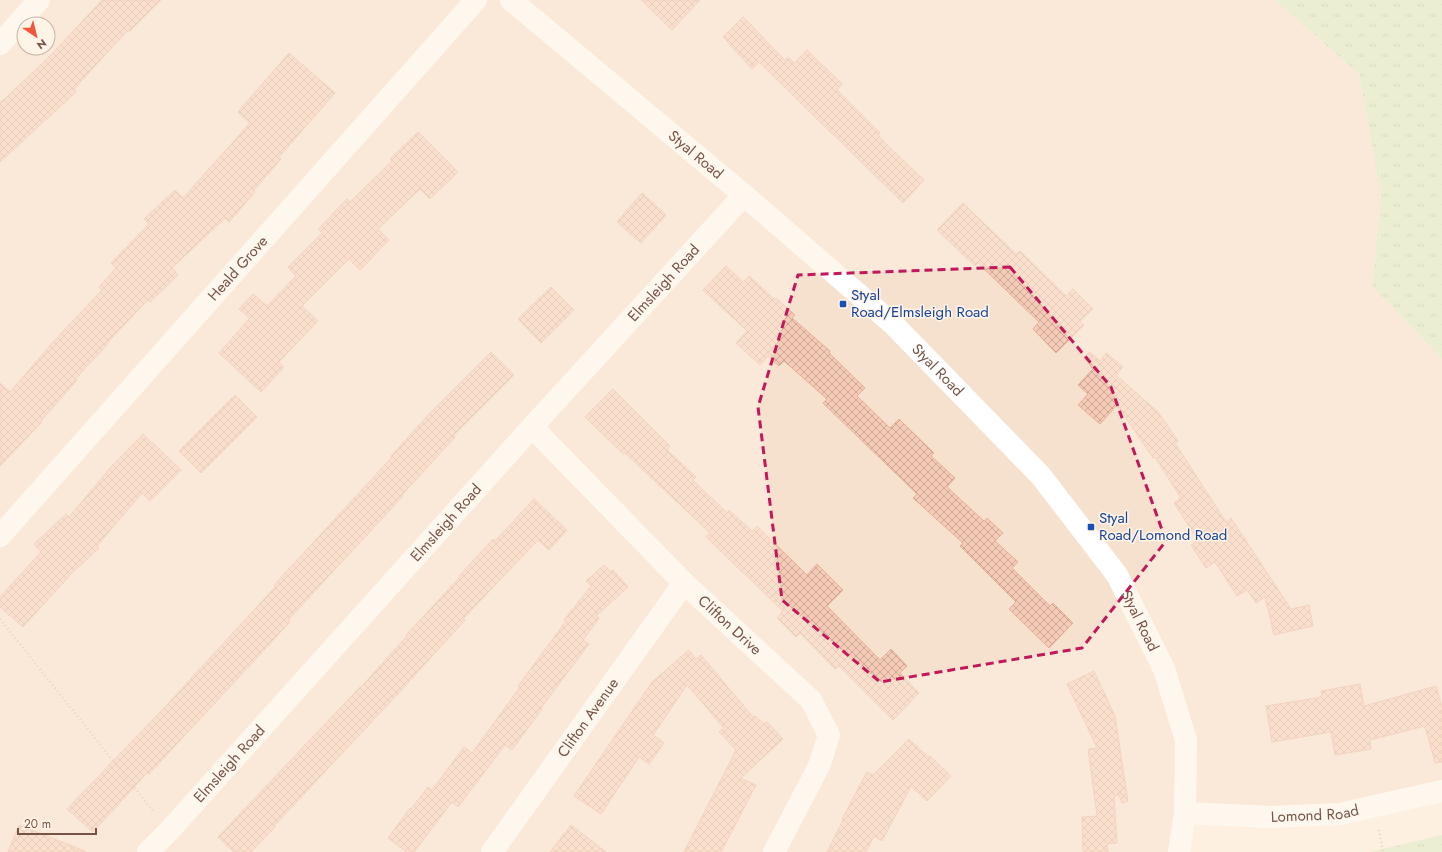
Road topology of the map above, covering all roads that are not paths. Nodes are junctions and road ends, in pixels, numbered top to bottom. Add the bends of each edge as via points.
1 (39, 0) edge
2 (476, 0) edge
3 (511, 0) edge
4 (0, 44) edge
5 (744, 195) junction
6 (532, 427) junction
7 (0, 536) edge
8 (684, 583) junction
9 (1442, 791) edge
10 (1185, 813) junction
11 (148, 852) edge
12 (492, 852) edge
13 (774, 852) edge
14 (1179, 852) edge

1 - 4 street
2 - 7 street, Heald Grove
3 - 5 street, Styal Road
5 - 6 street, Elmsleigh Road
5 - 10 street, Styal Road via 894,325 1041,476 1117,575 1164,669 1186,740
6 - 8 street, Clifton Drive
6 - 11 street, Elmsleigh Road
8 - 12 street, Clifton Avenue
8 - 13 street, Clifton Drive via 811,700 829,735 819,766
9 - 10 street, Lomond Road via 1340,814 1271,817
10 - 14 street, Styal Road

